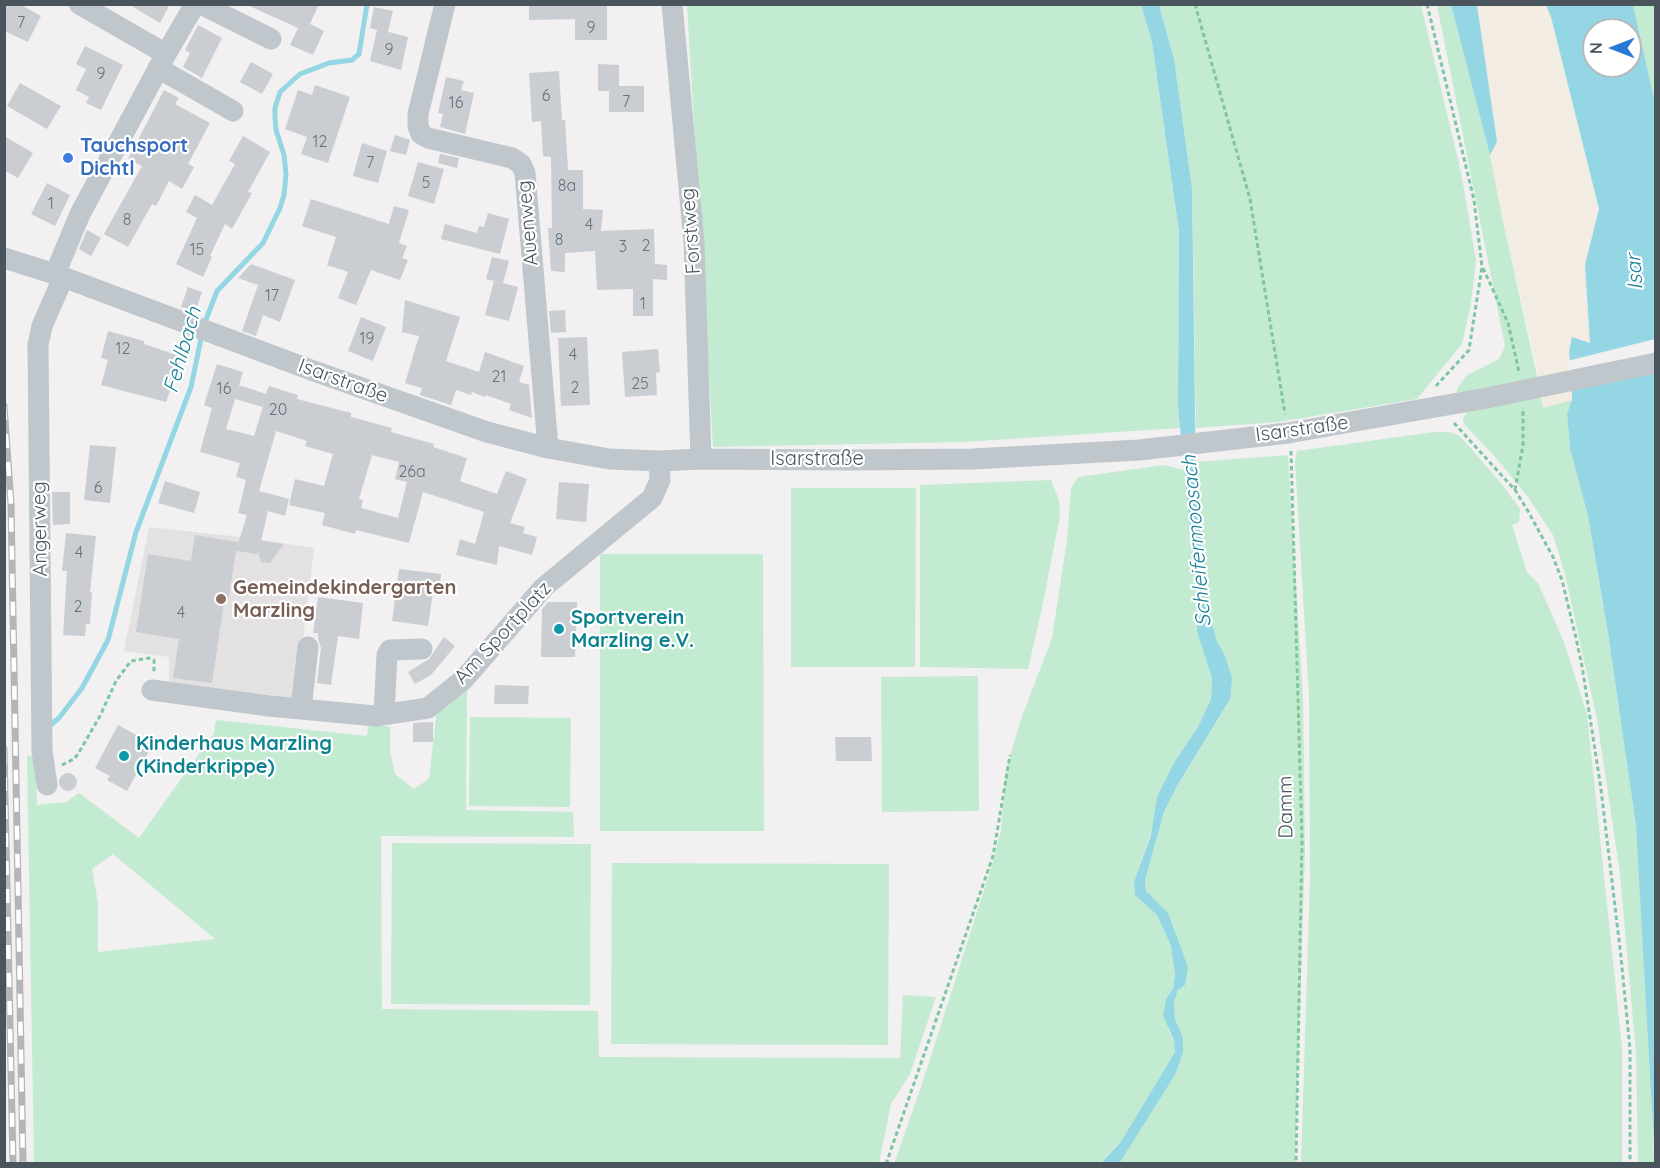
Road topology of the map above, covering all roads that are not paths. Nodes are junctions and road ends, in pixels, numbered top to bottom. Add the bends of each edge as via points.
1 (79, 4) edge
2 (195, 4) edge
3 (201, 4) edge
4 (445, 4) edge
5 (672, 4) edge
6 (271, 39) dead end
7 (162, 61) junction
8 (232, 111) dead end
9 (4, 258) edge
10 (59, 276) junction
11 (1656, 363) edge
12 (548, 448) junction
13 (701, 459) junction
14 (658, 461) junction
15 (308, 647) dead end
16 (422, 649) dead end
17 (152, 690) road end
18 (301, 709) junction
19 (384, 714) junction
20 (44, 768) road end

1 - 7 street
2 - 7 street, Angerweg
3 - 6 street
4 - 12 street, Auenweg via 418,126 428,138 512,158 525,173
5 - 13 street, Forstweg via 694,242
7 - 8 street
7 - 10 street, Angerweg via 71,234
9 - 10 street, Isarstraße
10 - 12 street, Isarstraße via 423,410
10 - 20 street, Angerweg via 38,345
11 - 13 street, Isarstraße, bridge via 1423,411 1288,433 1139,450 973,459
12 - 14 street, Isarstraße via 609,459
13 - 14 street, Isarstraße
14 - 19 street, Am Sportplatz via 660,480 652,498 544,587 464,679 428,708
15 - 18 street
16 - 19 street via 390,650 387,655
17 - 18 street, Am Sportplatz
18 - 19 street, Am Sportplatz

